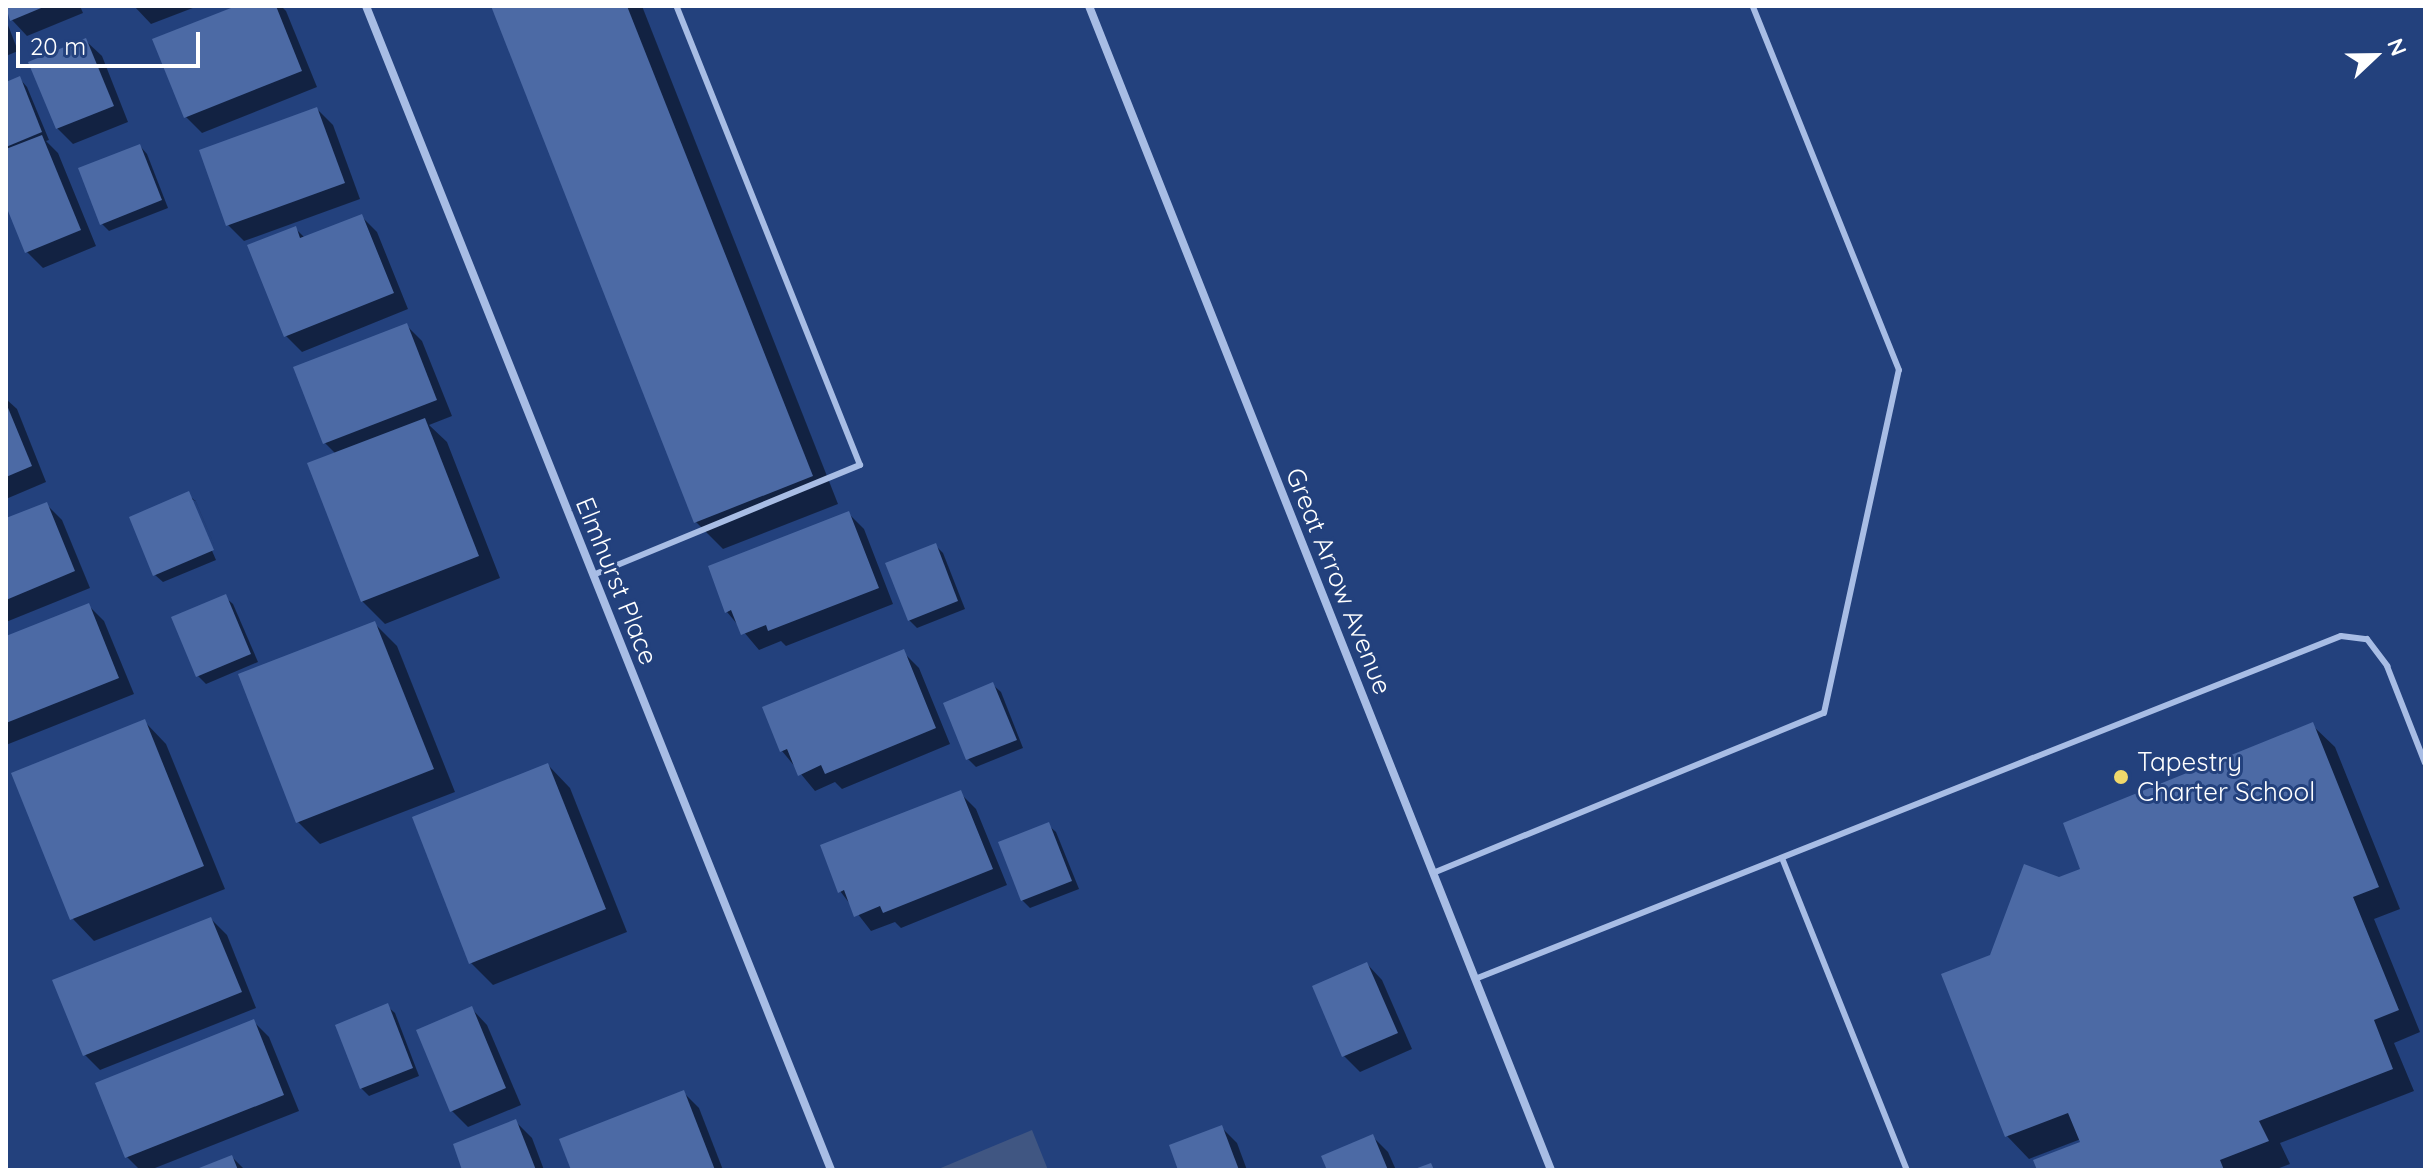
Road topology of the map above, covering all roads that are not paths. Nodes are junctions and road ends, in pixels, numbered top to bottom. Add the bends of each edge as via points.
1 (366, 6) edge
2 (676, 6) edge
3 (1089, 6) edge
4 (1753, 6) edge
5 (593, 575) junction
6 (2425, 763) edge
7 (1782, 858) junction
8 (1433, 873) junction
9 (1475, 979) junction
10 (831, 1170) edge
11 (1551, 1170) edge
12 (1907, 1170) edge

1 - 5 street, Elmhurst Place
2 - 5 lane via 860,465
3 - 8 street, Great Arrow Avenue
4 - 8 lane via 1899,370 1824,713
5 - 10 street, Elmhurst Place
6 - 7 lane via 2387,666 2367,639 2341,636
7 - 9 lane
7 - 12 lane
8 - 9 street, Great Arrow Avenue
9 - 11 street, Great Arrow Avenue

